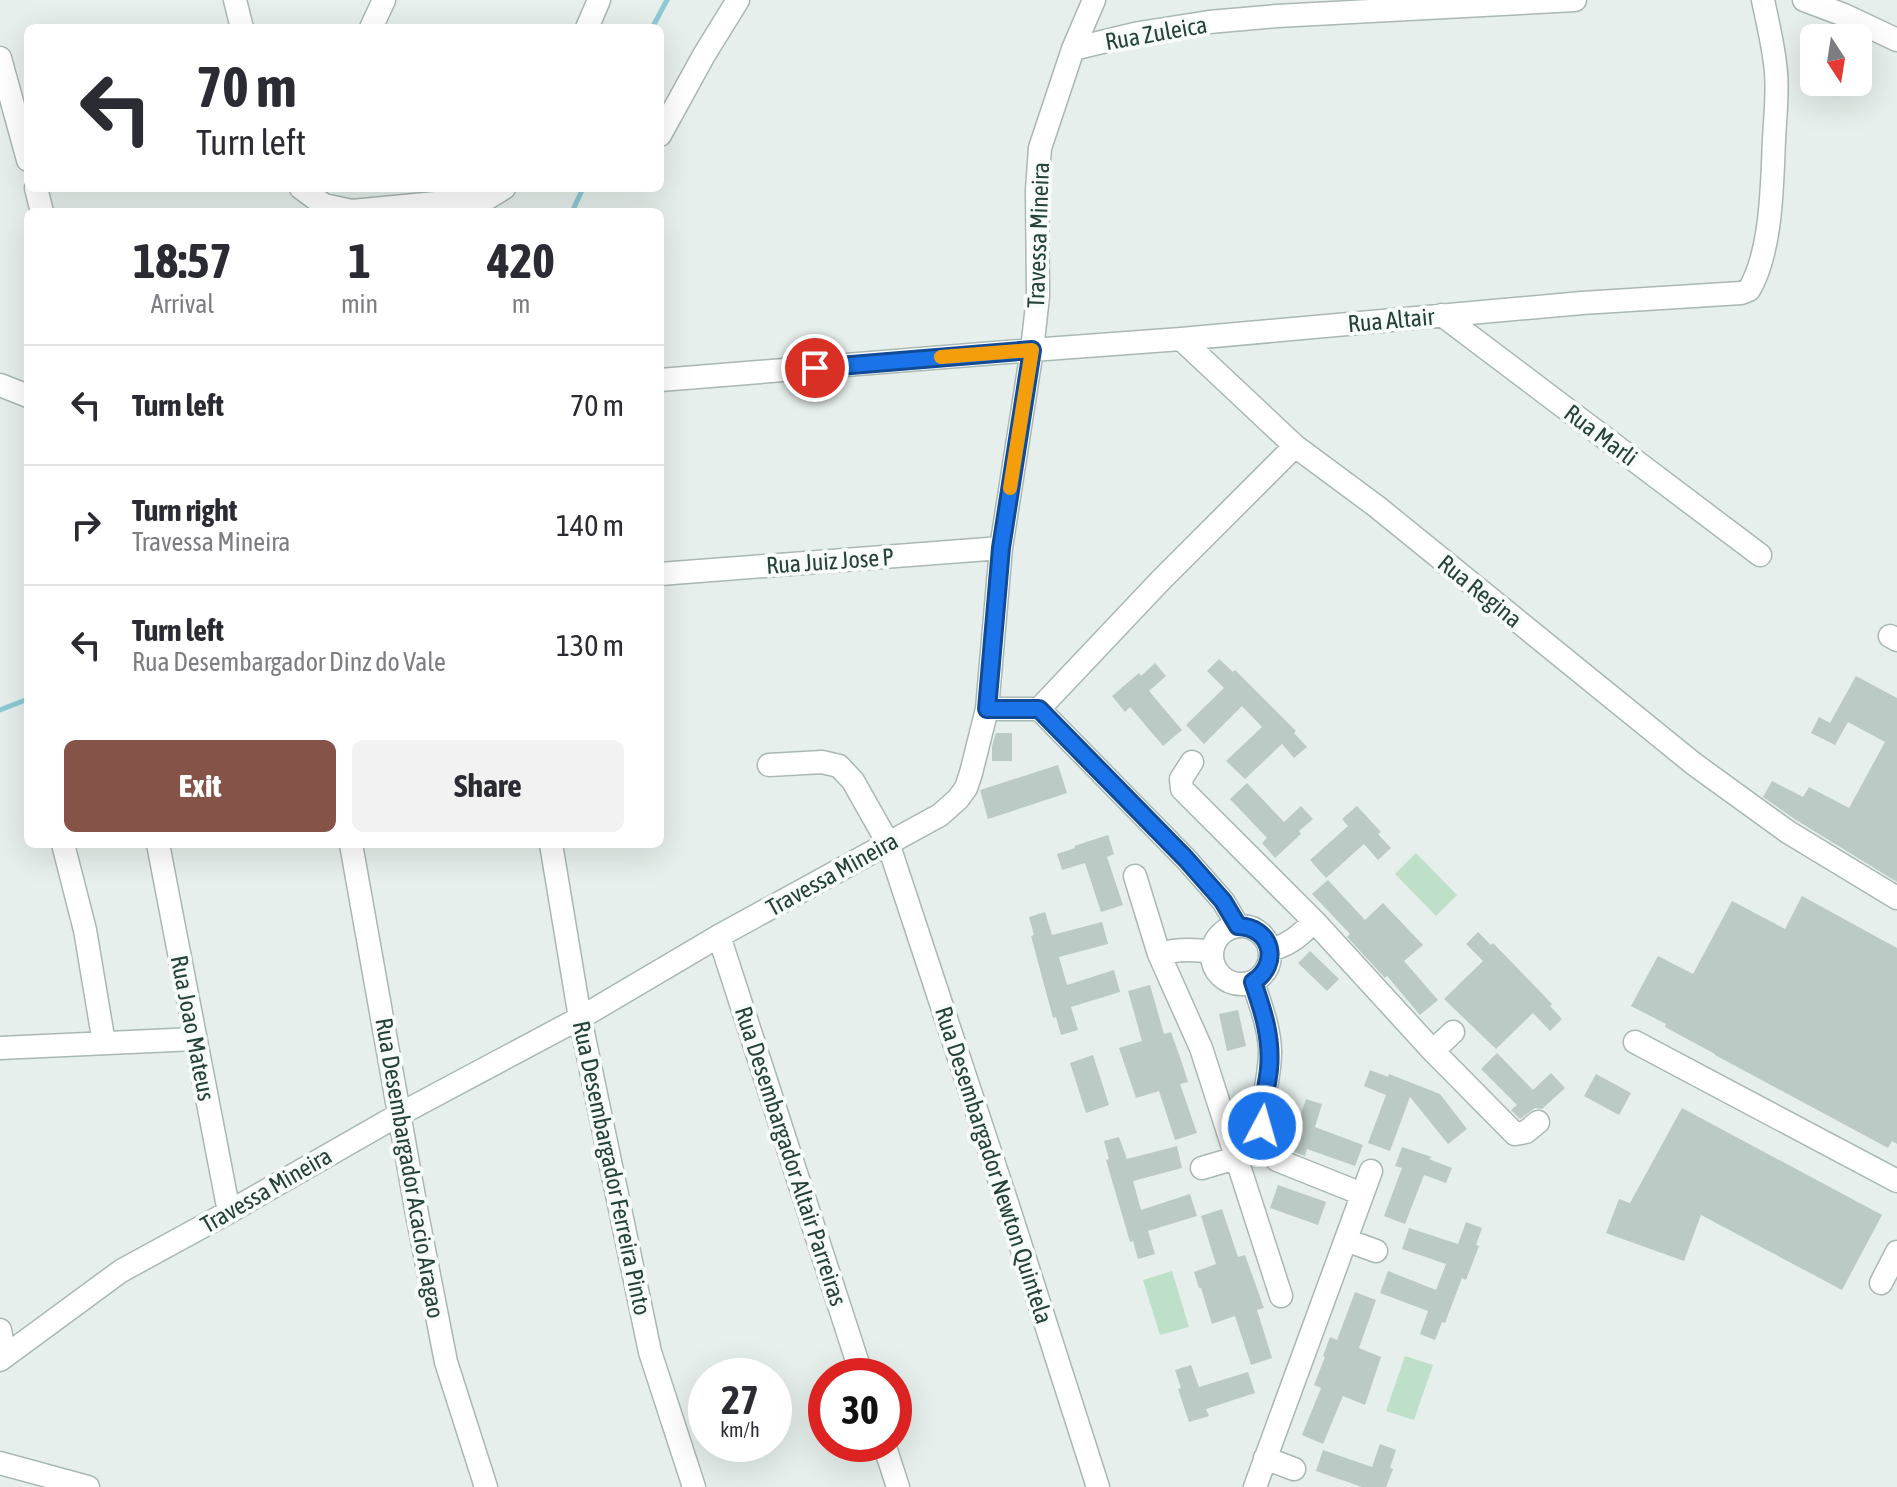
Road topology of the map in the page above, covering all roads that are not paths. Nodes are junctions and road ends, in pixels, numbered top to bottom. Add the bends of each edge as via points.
1 (235, 0) edge
2 (384, 0) edge
3 (599, 0) edge
4 (738, 0) edge
5 (1094, 0) edge
6 (1575, 0) edge
7 (1763, 0) edge
8 (1804, 0) edge
9 (1845, 8) edge
10 (241, 24) edge
11 (373, 24) edge
12 (589, 24) edge
13 (1897, 40) edge
14 (1073, 49) junction
15 (0, 58) edge
16 (664, 128) edge
17 (24, 145) edge
18 (306, 192) edge
19 (498, 192) edge
20 (338, 208) edge
21 (383, 208) edge
22 (1442, 315) junction
23 (1181, 339) junction
24 (1032, 350) junction
25 (664, 380) edge
26 (0, 385) edge
27 (24, 394) edge
28 (1295, 446) junction
29 (1001, 548) junction
30 (1760, 555) dead end
31 (664, 574) edge
32 (987, 709) junction
33 (1039, 709) junction
34 (1192, 762) dead end
35 (769, 765) dead end
36 (888, 843) junction
37 (64, 848) edge
38 (159, 848) edge
39 (352, 848) edge
40 (552, 848) edge
41 (1135, 876) dead end
42 (1897, 898) edge
43 (1314, 921) junction
44 (1238, 926) junction
45 (719, 936) junction
46 (1270, 950) junction
47 (1211, 952) junction
48 (1159, 954) junction
49 (1253, 982) junction
50 (580, 1018) junction
51 (1453, 1032) dead end
52 (195, 1039) junction
53 (1635, 1042) dead end
54 (104, 1043) junction
55 (0, 1048) edge
56 (1433, 1051) junction
57 (400, 1114) junction
58 (1538, 1122) dead end
59 (1236, 1158) junction
60 (1202, 1168) dead end
61 (1371, 1171) dead end
62 (1897, 1181) edge
63 (1362, 1194) junction
64 (229, 1212) junction
65 (1346, 1240) junction
66 (1376, 1251) dead end
67 (1897, 1252) edge
68 (1881, 1283) dead end
69 (1281, 1296) dead end
70 (0, 1330) edge
71 (2, 1358) edge
72 (856, 1358) edge
73 (1265, 1458) junction
74 (890, 1462) edge
75 (0, 1463) edge
76 (1294, 1469) dead end
77 (88, 1487) edge
78 (486, 1487) edge
79 (694, 1487) edge
80 (898, 1487) edge
81 (1098, 1487) edge
82 (1255, 1487) edge

1 - 10 street
2 - 11 street
3 - 12 street
4 - 16 street
5 - 14 street, Travessa Mineira
6 - 14 street, Rua Zuleica via 1209,22
7 - 22 street, Rua Altair via 1777,76 1775,129 1768,226 1749,290
8 - 9 street
9 - 13 street
14 - 24 street, Travessa Mineira via 1040,148
15 - 17 street
18 - 20 street
19 - 21 street via 488,198
22 - 23 street, Rua Altair
22 - 30 street, Rua Marli
23 - 24 street, Rua Altair
23 - 28 street, Rua Regina
24 - 25 street, Rua Altair
24 - 29 street, Travessa Mineira
26 - 27 street
28 - 33 street
28 - 42 street, Rua Regina via 1694,764 1788,832
29 - 31 street, Rua Juiz Jose P
29 - 32 street, Travessa Mineira
32 - 33 street
32 - 36 street, Travessa Mineira via 971,773 958,799
33 - 44 street via 1186,859
34 - 43 street via 1181,779 1182,789
35 - 36 street, Rua Desembargador Newton Quintela via 839,766
36 - 45 street, Travessa Mineira
36 - 81 street, Rua Desembargador Newton Quintela
37 - 54 street via 85,930
38 - 52 street, Rua Joao Mateus
39 - 57 street, Rua Desembargador Acacio Aragao
40 - 50 street, Rua Desembargador Ferreira Pinto
41 - 48 street
43 - 46 street via 1290,943
43 - 56 street
44 - 46 street via 1253,928
44 - 47 street via 1219,936
45 - 50 street, Travessa Mineira
45 - 72 street, Rua Desembargador Altair Parreiras
46 - 49 street via 1266,970
47 - 48 street
47 - 49 street via 1220,976 1236,984
48 - 59 street via 1201,1048
49 - 63 street via 1269,1038 1269,1074 1261,1109 1269,1150 1300,1171
50 - 57 street, Travessa Mineira
50 - 79 street, Rua Desembargador Ferreira Pinto via 650,1352
51 - 56 street
52 - 54 street
52 - 64 street, Rua Joao Mateus
53 - 62 street
54 - 55 street
56 - 58 street via 1515,1134
57 - 64 street, Travessa Mineira
57 - 78 street, Rua Desembargador Acacio Aragao via 446,1362
59 - 60 street
59 - 69 street
61 - 63 street
63 - 65 street
64 - 71 street, Travessa Mineira via 121,1271
65 - 66 street
65 - 73 street
67 - 68 street
70 - 71 street
73 - 76 street
73 - 82 street
74 - 80 street
75 - 77 street

